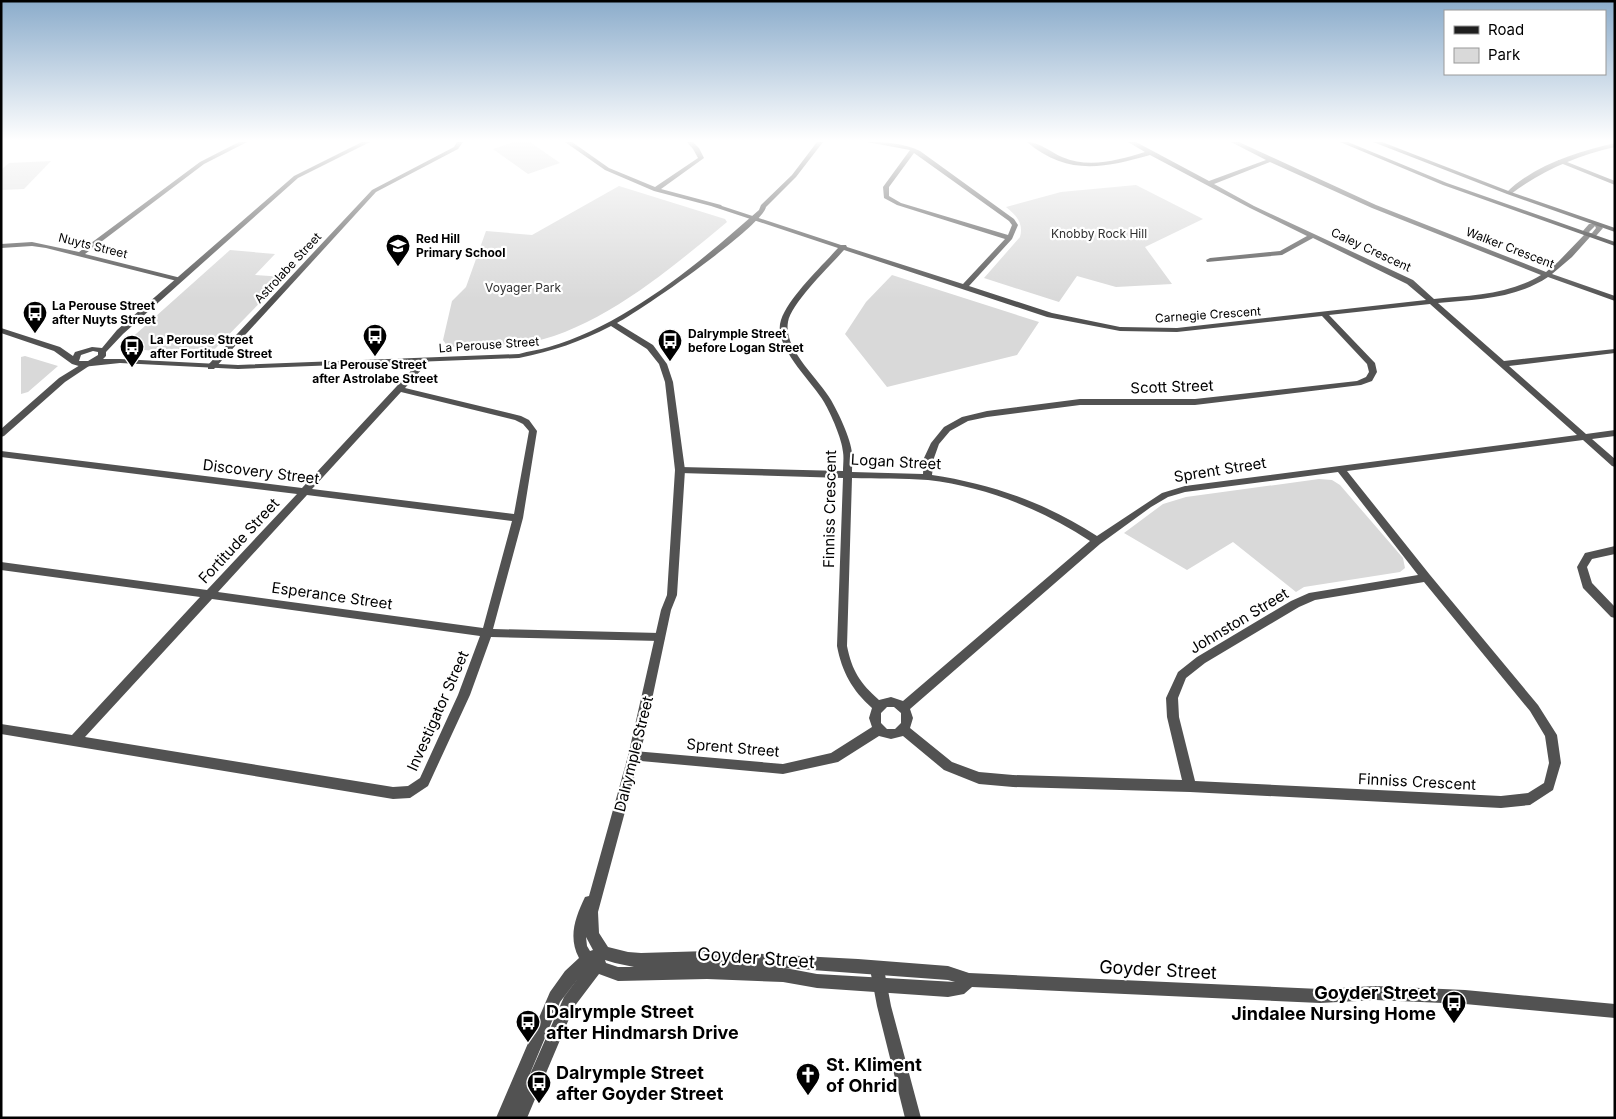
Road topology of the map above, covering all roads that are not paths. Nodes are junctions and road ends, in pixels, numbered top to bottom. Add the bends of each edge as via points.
1 (160, 194) edge
2 (276, 194) edge
3 (371, 194) edge
4 (671, 194) edge
5 (775, 194) edge
6 (886, 194) edge
7 (977, 194) edge
8 (1228, 194) edge
9 (1349, 194) edge
10 (1474, 194) edge
11 (1512, 194) edge
12 (752, 217) junction
13 (1597, 224) junction
14 (1615, 230) edge
15 (1588, 235) junction
16 (1312, 236) junction
17 (1010, 238) junction
18 (1615, 244) edge
19 (1, 246) edge
20 (844, 246) junction
21 (81, 254) junction
22 (1210, 260) dead end
23 (1549, 275) junction
24 (178, 280) junction
25 (965, 286) junction
26 (1615, 299) edge
27 (1432, 303) junction
28 (1325, 315) junction
29 (611, 323) junction
30 (1, 330) edge
31 (120, 332) junction
32 (57, 349) junction
33 (90, 349) junction
34 (1615, 351) edge
35 (103, 353) junction
36 (426, 360) junction
37 (75, 361) junction
38 (120, 361) junction
39 (91, 363) junction
40 (1504, 364) junction
41 (210, 366) junction
42 (62, 380) junction
43 (400, 389) junction
44 (1615, 433) edge
45 (1, 434) edge
46 (1585, 437) junction
47 (1, 454) edge
48 (1615, 464) edge
49 (1340, 469) junction
50 (680, 470) junction
51 (846, 475) junction
52 (927, 477) junction
53 (304, 493) junction
54 (518, 518) junction
55 (1097, 541) junction
56 (1615, 550) edge
57 (1, 566) edge
58 (1426, 578) junction
59 (210, 594) junction
60 (1615, 614) edge
61 (487, 633) junction
62 (660, 637) junction
63 (879, 707) junction
64 (903, 708) junction
65 (1, 729) edge
66 (879, 729) junction
67 (904, 730) junction
68 (74, 741) junction
69 (634, 756) junction
70 (1190, 786) junction
71 (595, 895) junction
72 (603, 952) junction
73 (593, 963) junction
74 (783, 968) junction
75 (877, 969) junction
76 (969, 980) junction
77 (879, 986) junction
78 (1615, 1011) edge
79 (504, 1118) edge
80 (519, 1118) edge
81 (914, 1118) edge

1 - 21 street
2 - 24 street
3 - 41 street, Astrolabe Street
4 - 12 street, Carnegie Crescent
5 - 12 street, La Perouse Street
6 - 17 street via 899,204
7 - 17 street via 1009,216 1015,225
8 - 16 street, Caley Crescent
9 - 23 street, Walker Crescent via 1423,227
10 - 15 main road
11 - 13 main road
12 - 20 street, Carnegie Crescent
12 - 29 street, La Perouse Street via 664,290
13 - 14 main road
13 - 15 street, Carnegie Crescent via 1600,228 1594,235
15 - 18 main road
15 - 23 street, Carnegie Crescent
16 - 22 street via 1282,253
16 - 27 street, Caley Crescent via 1391,271 1410,282
17 - 25 street
19 - 21 street, Nuyts Street via 32,244
20 - 25 street, Carnegie Crescent
20 - 51 street, Finniss Crescent via 795,301 784,321 784,333 788,347 836,417 848,451
21 - 24 street, Nuyts Street
23 - 26 street, Walker Crescent
23 - 27 street, Carnegie Crescent via 1507,293
24 - 31 street
25 - 28 street, Carnegie Crescent via 1050,315 1120,329 1177,330
27 - 28 street, Carnegie Crescent
27 - 40 street, Caley Crescent
28 - 52 street, Scott Street via 1371,364 1373,372 1369,379 1358,383 1195,402 1080,402 980,416 948,429 935,443
29 - 36 street, La Perouse Street via 577,341 544,352
29 - 50 street, Dalrymple Street via 650,347 663,364 673,404
30 - 32 street
31 - 33 street
31 - 35 street
32 - 33 street
32 - 37 street
33 - 35 street, La Perouse Street
33 - 37 street via 78,354
34 - 40 street
35 - 38 street, La Perouse Street
35 - 39 street
36 - 41 street, La Perouse Street via 242,370
36 - 43 street, Fortitude Street
37 - 39 street, La Perouse Street
37 - 42 street
38 - 39 street, La Perouse Street
38 - 41 street, La Perouse Street
39 - 42 street
40 - 46 street, Caley Crescent
42 - 45 street
43 - 53 street, Fortitude Street
43 - 54 street, Investigator Street via 505,414 531,426 533,438
44 - 46 street, Sprent Street
46 - 48 street, Caley Crescent
46 - 49 street, Sprent Street
47 - 53 street, Discovery Street
49 - 55 street, Sprent Street via 1185,489 1165,495
49 - 58 street, Finniss Crescent
50 - 51 street, Logan Street
50 - 62 street, Dalrymple Street via 672,595
51 - 52 street, Logan Street
51 - 63 street, Finniss Crescent via 842,646 849,676 859,690
52 - 55 street, Logan Street via 959,481 1013,495 1044,508
53 - 54 street, Discovery Street
53 - 59 street, Fortitude Street
54 - 61 street, Investigator Street
55 - 64 street, Sprent Street
56 - 60 street via 1589,556 1582,567 1587,585
57 - 59 street, Esperance Street
58 - 70 street, Johnston Street via 1313,596 1216,651 1182,675 1172,698 1173,717
58 - 70 street, Finniss Crescent via 1534,708 1547,729 1555,763 1549,786 1530,799 1501,802
59 - 61 street, Esperance Street
59 - 68 street, Fortitude Street
61 - 62 street, Esperance Street
61 - 68 street, Investigator Street via 429,775 417,788 404,794
62 - 69 street, Dalrymple Street
63 - 64 street via 890,703
63 - 66 street via 874,716
64 - 67 street via 908,719
65 - 68 street, Investigator Street
66 - 67 street via 893,734
66 - 69 street, Sprent Street via 834,758 783,769
67 - 70 street, Finniss Crescent via 948,766 979,778
69 - 71 street, Dalrymple Street
71 - 72 street, Dalrymple Street via 591,928
71 - 73 street, Dalrymple Street via 579,926 580,942
72 - 73 street
72 - 74 street, Goyder Street via 630,960 699,958
73 - 74 street, Goyder Street via 626,974
73 - 79 street via 572,973 555,997
73 - 80 street via 569,1002
74 - 75 street, Goyder Street
74 - 77 street, Goyder Street via 817,981
75 - 76 street, Goyder Street via 948,972
75 - 77 street
76 - 77 street, Goyder Street via 959,989 948,990
76 - 78 street, Goyder Street via 1320,996 1376,992
77 - 81 street

